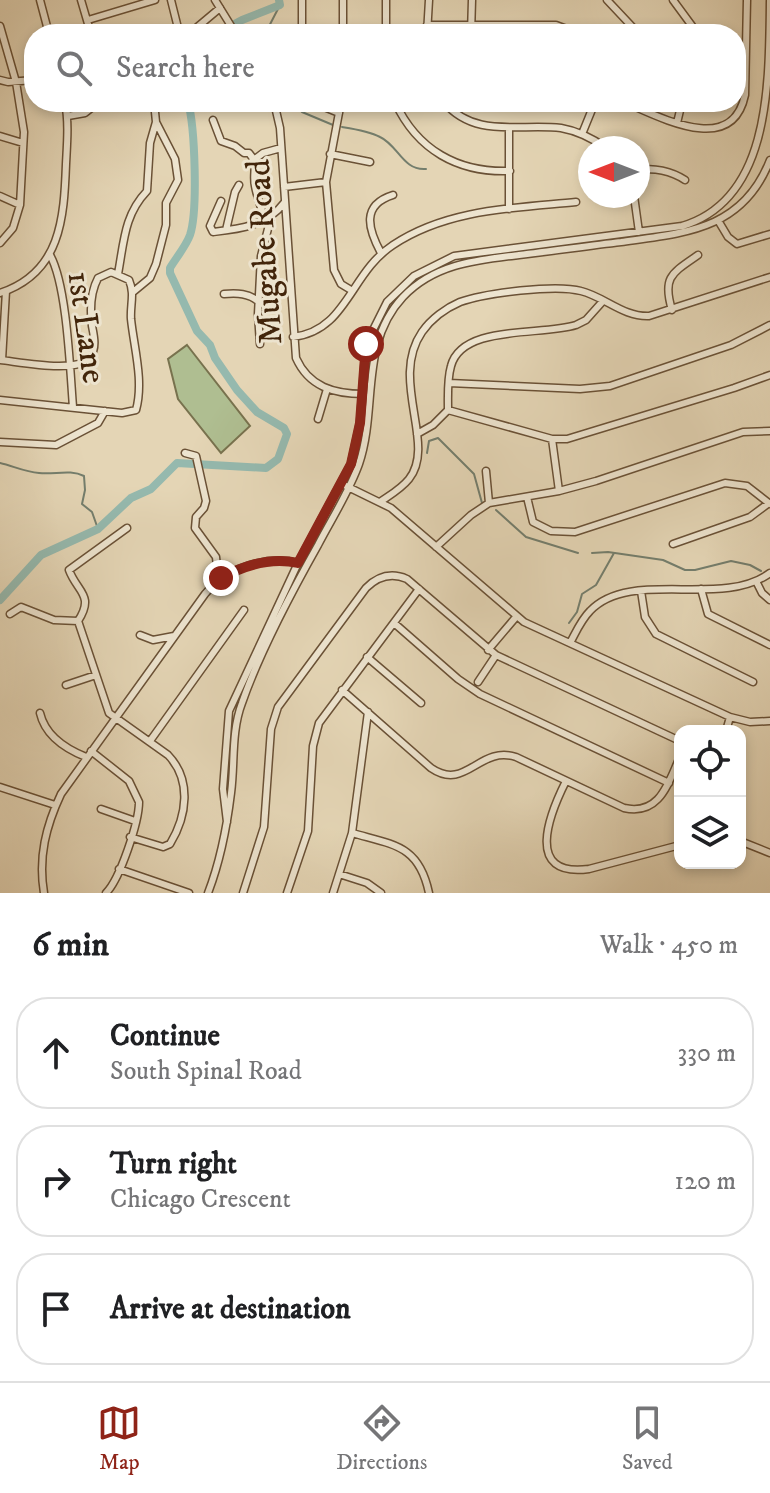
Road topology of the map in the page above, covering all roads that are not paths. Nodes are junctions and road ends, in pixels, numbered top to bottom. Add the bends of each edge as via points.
1 (40, 0) edge
2 (81, 0) edge
3 (155, 0) edge
4 (171, 0) edge
5 (215, 0) edge
6 (302, 0) edge
7 (343, 0) edge
8 (386, 0) edge
9 (429, 0) edge
10 (472, 0) edge
11 (607, 0) edge
12 (673, 0) edge
13 (747, 0) edge
14 (770, 1) edge
15 (220, 8) junction
16 (88, 20) junction
17 (46, 24) edge
18 (89, 24) edge
19 (177, 24) edge
20 (201, 24) edge
21 (231, 24) edge
22 (302, 24) edge
23 (343, 24) edge
24 (386, 24) edge
25 (427, 24) edge
26 (470, 24) edge
27 (630, 24) edge
28 (691, 24) edge
29 (0, 26) edge
30 (0, 80) edge
31 (24, 81) edge
32 (16, 82) junction
33 (746, 85) edge
34 (67, 112) edge
35 (86, 112) edge
36 (155, 112) edge
37 (276, 112) edge
38 (401, 112) edge
39 (455, 112) edge
40 (591, 112) edge
41 (649, 112) edge
42 (680, 112) edge
43 (738, 112) edge
44 (339, 113) edge
45 (68, 116) junction
46 (213, 120) dead end
47 (769, 120) edge
48 (156, 122) junction
49 (677, 123) junction
50 (509, 128) junction
51 (768, 133) edge
52 (582, 134) junction
53 (0, 136) edge
54 (585, 136) edge
55 (23, 143) junction
56 (281, 148) junction
57 (330, 154) junction
58 (767, 158) edge
59 (255, 159) junction
60 (370, 162) dead end
61 (650, 169) edge
62 (510, 171) junction
63 (685, 180) dead end
64 (326, 182) junction
65 (239, 185) dead end
66 (284, 187) junction
67 (393, 195) dead end
68 (0, 196) edge
69 (221, 201) dead end
70 (576, 202) dead end
71 (284, 203) junction
72 (20, 205) junction
73 (636, 208) edge
74 (509, 209) junction
75 (268, 218) junction
76 (719, 222) junction
77 (226, 230) junction
78 (770, 234) edge
79 (640, 235) junction
80 (0, 243) edge
81 (381, 253) junction
82 (50, 255) junction
83 (698, 255) dead end
84 (118, 274) junction
85 (770, 277) edge
86 (351, 290) junction
87 (3, 292) edge
88 (133, 292) junction
89 (224, 294) dead end
90 (603, 301) junction
91 (259, 302) junction
92 (672, 310) junction
93 (770, 325) edge
94 (293, 337) junction
95 (260, 344) dead end
96 (1, 360) edge
97 (70, 366) junction
98 (770, 375) edge
99 (449, 383) junction
100 (327, 389) junction
101 (366, 394) junction
102 (0, 400) edge
103 (73, 407) junction
104 (448, 410) junction
105 (105, 411) junction
106 (318, 419) dead end
107 (770, 431) edge
108 (417, 434) junction
109 (552, 439) junction
110 (0, 442) edge
111 (185, 453) dead end
112 (486, 471) dead end
113 (345, 486) junction
114 (559, 491) junction
115 (527, 497) junction
116 (380, 502) junction
117 (489, 503) junction
118 (770, 504) edge
119 (127, 528) dead end
120 (673, 544) dead end
121 (436, 547) junction
122 (302, 564) junction
123 (770, 573) edge
124 (222, 577) junction
125 (756, 581) junction
126 (419, 589) junction
127 (701, 589) junction
128 (641, 591) junction
129 (770, 600) edge
130 (244, 610) dead end
131 (10, 614) dead end
132 (516, 617) junction
133 (78, 621) junction
134 (394, 623) junction
135 (140, 635) dead end
136 (174, 636) junction
137 (570, 643) junction
138 (770, 645) edge
139 (488, 650) junction
140 (496, 655) junction
141 (367, 657) junction
142 (96, 675) junction
143 (478, 682) dead end
144 (753, 682) dead end
145 (66, 685) dead end
146 (342, 690) junction
147 (421, 703) dead end
148 (368, 712) junction
149 (40, 713) dead end
150 (730, 717) junction
151 (114, 718) junction
152 (770, 721) edge
153 (728, 725) edge
154 (674, 738) edge
155 (150, 741) junction
156 (91, 751) junction
157 (86, 757) junction
158 (674, 771) edge
159 (566, 781) junction
160 (669, 783) junction
161 (0, 787) edge
162 (55, 805) junction
163 (101, 809) dead end
164 (135, 821) junction
165 (352, 833) junction
166 (130, 837) junction
167 (746, 843) edge
168 (674, 847) edge
169 (770, 853) edge
170 (119, 869) junction
171 (339, 874) junction
172 (159, 884) junction
173 (44, 893) edge
174 (106, 893) edge
175 (156, 893) edge
176 (189, 893) edge
177 (208, 893) edge
178 (243, 893) edge
179 (287, 893) edge
180 (333, 893) edge
181 (381, 893) edge
182 (429, 893) edge

1 - 17 street
2 - 16 street
3 - 16 street
4 - 19 street
5 - 15 street
6 - 22 street
7 - 23 street
8 - 24 street
9 - 25 street
10 - 26 street
11 - 27 street
12 - 28 street
13 - 33 street
14 - 47 street
15 - 20 street
15 - 21 street
16 - 18 street
29 - 32 street
30 - 32 street
31 - 32 street
32 - 55 street
34 - 45 street
35 - 45 street
36 - 48 street
37 - 56 street, Mugabe Road
38 - 62 street via 415,135 444,159 481,171
39 - 50 street via 474,123
40 - 52 street
41 - 49 street
42 - 49 street
43 - 49 street via 713,129
44 - 57 street
45 - 82 street via 64,214
46 - 59 street via 221,141
47 - 51 street
48 - 84 street via 147,191 127,221
48 - 88 street via 175,159 178,180 166,203 156,264 150,278
50 - 52 street via 559,128
50 - 62 street
52 - 54 street
53 - 55 street
55 - 72 street
56 - 59 street
56 - 66 street, Mugabe Road
57 - 60 street
57 - 64 street
58 - 76 street via 749,197
58 - 79 street via 744,190 714,215
59 - 75 street via 255,186
61 - 63 street
62 - 74 street
64 - 66 street
64 - 86 street via 334,270
65 - 77 street
66 - 71 street, Mugabe Road
67 - 81 street via 378,202 371,214 371,231
68 - 72 street
69 - 77 street via 210,229
70 - 74 street
71 - 75 street
71 - 94 street, Mugabe Road
72 - 80 street via 13,228
73 - 79 street
74 - 81 street via 442,221
75 - 77 street
75 - 91 street
76 - 78 street via 737,244
76 - 79 street via 681,234
79 - 101 street via 470,253 425,269 381,312 366,344
81 - 86 street
82 - 87 street via 25,280
82 - 97 street, 1st Lane via 59,282
83 - 92 street via 670,278
84 - 88 street via 129,280
84 - 97 street via 107,272 96,283 91,306 93,354
85 - 92 street
86 - 94 street via 325,327
87 - 96 street
88 - 105 street via 137,404 133,412
89 - 91 street via 252,296
90 - 92 street via 638,316
90 - 99 street via 576,325 467,343 454,357
90 - 108 street via 577,290 547,289 472,299 441,313 424,330 410,364
91 - 95 street
93 - 99 street via 742,341 610,386
94 - 100 street, Mugabe Road via 302,370
96 - 97 street
97 - 103 street, 1st Lane
98 - 109 street via 580,436
99 - 104 street
100 - 101 street
100 - 106 street
101 - 113 street
102 - 103 street
103 - 105 street
104 - 108 street
104 - 109 street
105 - 110 street via 98,423 56,445
107 - 114 street via 743,432
108 - 116 street via 414,471
109 - 114 street
111 - 124 street via 197,456 206,504 195,528 216,557
112 - 117 street
113 - 116 street
113 - 122 street
114 - 115 street
115 - 117 street
115 - 118 street via 533,522 563,533 725,483 747,486
116 - 121 street
117 - 121 street
118 - 120 street via 754,516
119 - 133 street via 70,567 86,601
121 - 132 street
122 - 124 street via 275,560
122 - 177 street via 239,712 227,822
123 - 125 street
124 - 136 street
125 - 127 street
125 - 129 street
126 - 134 street
126 - 139 street
126 - 178 street via 397,575 371,584 282,698 271,729 264,827
127 - 128 street
127 - 138 street via 708,614
128 - 137 street via 613,596 594,607
128 - 144 street via 645,617 656,634
130 - 155 street
131 - 133 street via 21,607 54,620
132 - 137 street
132 - 139 street
133 - 142 street
134 - 141 street
134 - 160 street via 480,694
135 - 136 street via 153,640
136 - 151 street
137 - 150 street
139 - 140 street
140 - 143 street
140 - 154 street
141 - 146 street
141 - 147 street
142 - 145 street
142 - 151 street
146 - 148 street
146 - 179 street via 315,736 308,831
148 - 159 street via 446,776 503,754
148 - 165 street
149 - 157 street via 45,727 65,748
150 - 152 street
150 - 153 street
151 - 155 street
151 - 156 street
155 - 166 street via 175,762 186,798 170,844 163,847
156 - 157 street
156 - 164 street via 134,787 139,802
157 - 162 street
158 - 160 street
159 - 160 street via 637,810 658,801
159 - 168 street via 546,832 549,853 559,865 589,869
161 - 162 street
162 - 173 street via 42,852
163 - 164 street
164 - 166 street
165 - 171 street
165 - 182 street via 411,855 424,870
166 - 170 street
167 - 169 street
170 - 172 street
170 - 174 street
171 - 180 street
171 - 181 street
172 - 175 street
172 - 176 street

